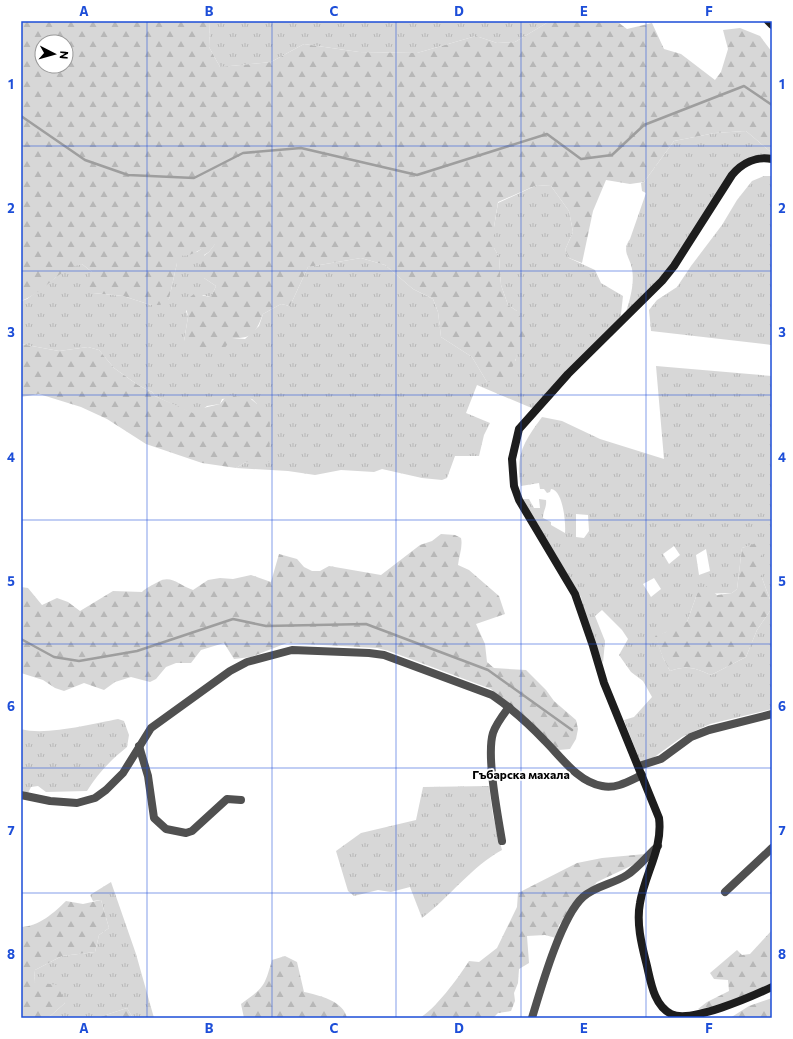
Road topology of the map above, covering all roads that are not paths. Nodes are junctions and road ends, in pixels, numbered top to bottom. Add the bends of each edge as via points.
1 (768, 21) edge
2 (772, 25) edge
3 (772, 159) edge
4 (509, 707) junction
5 (772, 714) edge
6 (139, 746) junction
7 (640, 766) junction
8 (642, 775) junction
9 (21, 795) edge
10 (241, 800) dead end
11 (502, 841) dead end
12 (659, 846) junction
13 (772, 848) edge
14 (725, 892) dead end
15 (772, 986) edge
16 (532, 1018) edge

1 - 2 street
3 - 7 street via 753,160 739,167 662,281 533,412 520,429 515,443 512,459 514,486 519,500 575,594 604,683
4 - 6 street via 492,695 384,655 292,650 247,662 230,671 151,728
4 - 8 street via 573,771 590,783 620,786
4 - 11 street via 498,723 491,743 494,791
5 - 7 street via 691,737 661,759
6 - 9 street via 122,773 106,790 86,802 50,801
6 - 10 street via 148,776 154,818 166,830 186,833 192,831 227,799
7 - 8 street
8 - 12 street via 660,818
12 - 15 street via 643,892 638,916 642,946 658,1002 671,1014 678,1016 701,1014
12 - 16 street via 627,875 590,892 581,899 566,924 545,975
13 - 14 street

